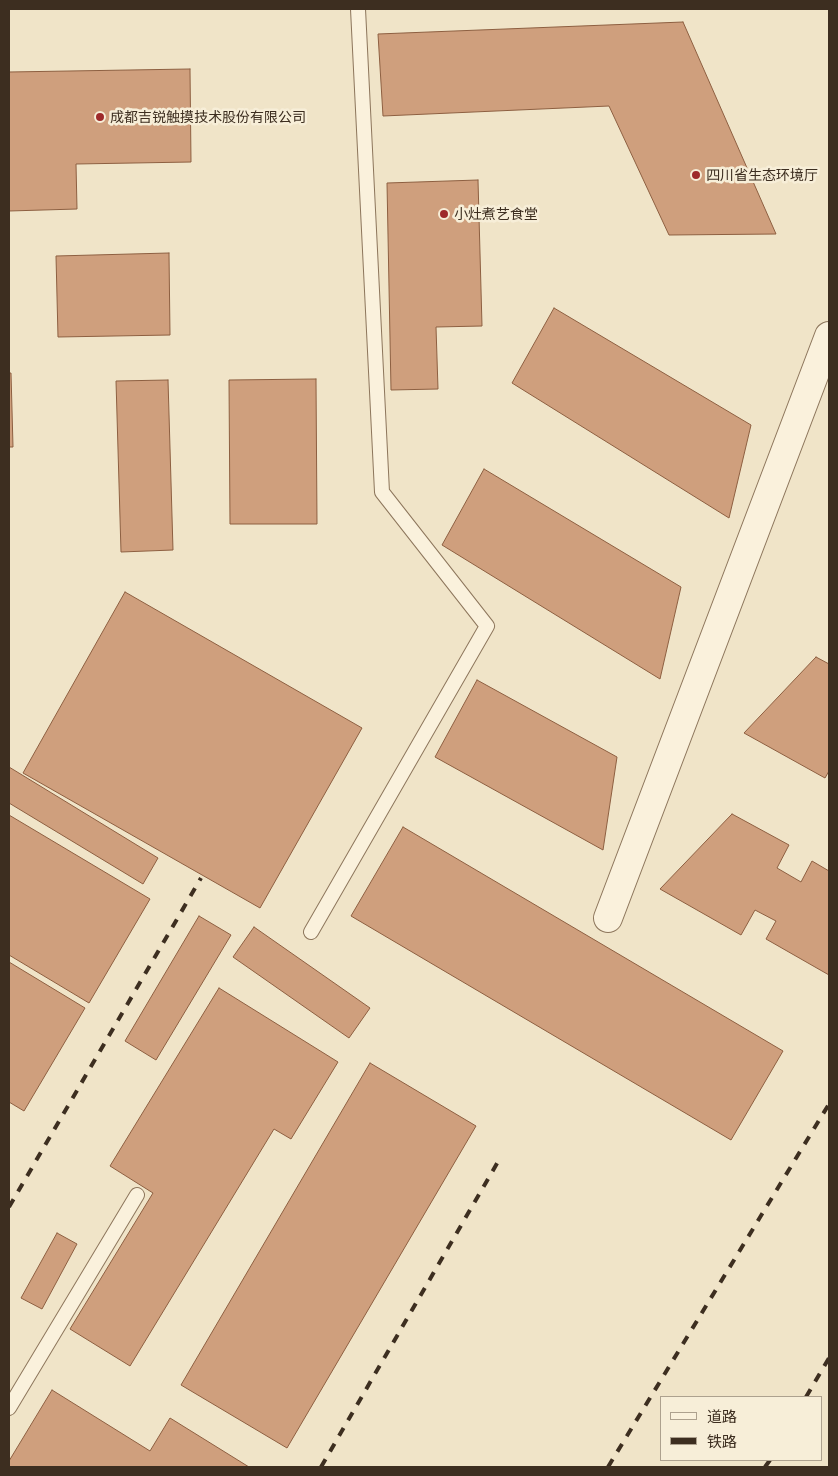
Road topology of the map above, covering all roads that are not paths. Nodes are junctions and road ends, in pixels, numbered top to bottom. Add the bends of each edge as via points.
1 (358, 9) edge
2 (829, 336) edge
3 (608, 918) dead end
4 (311, 932) dead end
5 (137, 1195) dead end
6 (9, 1408) edge

1 - 4 lane via 382,492 487,626
2 - 3 street
5 - 6 lane

